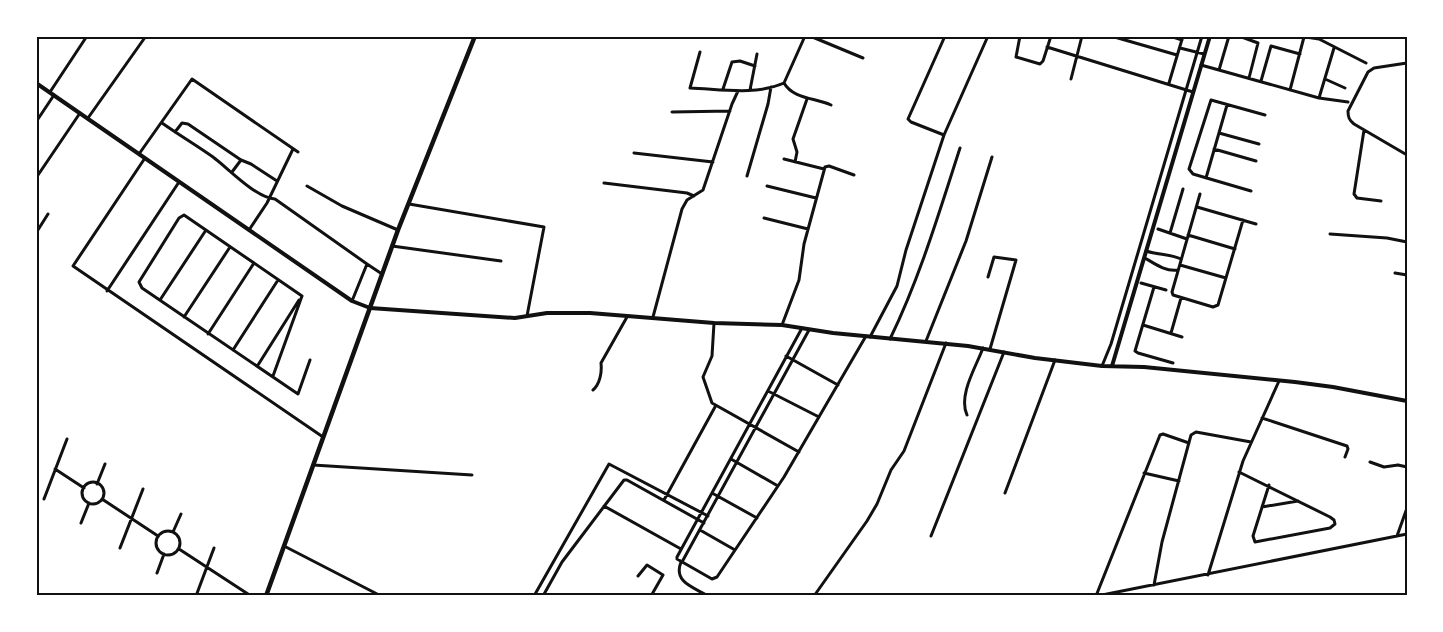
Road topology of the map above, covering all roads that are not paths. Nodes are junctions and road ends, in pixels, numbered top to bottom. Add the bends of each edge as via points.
1 (87, 36) edge
2 (146, 36) edge
3 (475, 36) edge
4 (805, 36) edge
5 (810, 36) edge
6 (945, 36) edge
7 (988, 36) edge
8 (1020, 36) edge
9 (1050, 36) edge
10 (1082, 36) edge
11 (1111, 36) edge
12 (1133, 36) edge
13 (1170, 36) edge
14 (1202, 36) edge
15 (1210, 36) edge
16 (1229, 36) edge
17 (1239, 36) edge
18 (1302, 37) edge
19 (1183, 38) edge
20 (1131, 42) junction
21 (1047, 47) junction
22 (1180, 48) junction
23 (1334, 48) junction
24 (700, 52) dead end
25 (1197, 53) junction
26 (757, 54) dead end
27 (1204, 54) junction
28 (1300, 54) junction
29 (1177, 55) junction
30 (1076, 56) junction
31 (862, 58) dead end
32 (1366, 63) dead end
33 (1407, 63) edge
34 (1201, 65) junction
35 (755, 66) junction
36 (1219, 70) junction
37 (1249, 78) junction
38 (1071, 79) dead end
39 (1325, 80) junction
40 (1261, 81) junction
41 (36, 83) edge
42 (784, 83) junction
43 (1168, 84) junction
44 (771, 87) junction
45 (1345, 88) dead end
46 (723, 89) junction
47 (1186, 89) junction
48 (750, 90) junction
49 (1290, 90) junction
50 (738, 91) junction
51 (50, 92) junction
52 (1193, 92) junction
53 (54, 95) junction
54 (1319, 98) junction
55 (807, 99) junction
56 (1348, 102) dead end
57 (1227, 104) junction
58 (831, 105) dead end
59 (730, 111) junction
60 (672, 112) dead end
61 (80, 113) junction
62 (1265, 115) dead end
63 (88, 118) junction
64 (36, 122) edge
65 (162, 123) junction
66 (1364, 130) junction
67 (175, 132) junction
68 (1219, 133) junction
69 (944, 135) junction
70 (1259, 144) dead end
71 (292, 148) junction
72 (960, 148) dead end
73 (1214, 149) junction
74 (298, 152) dead end
75 (634, 153) dead end
76 (139, 154) junction
77 (1407, 155) edge
78 (992, 157) dead end
79 (145, 158) junction
80 (784, 159) dead end
81 (241, 160) junction
82 (1256, 161) dead end
83 (713, 162) junction
84 (795, 162) junction
85 (824, 169) junction
86 (232, 172) junction
87 (854, 175) dead end
88 (747, 176) dead end
89 (36, 178) edge
90 (1206, 178) junction
91 (277, 181) junction
92 (179, 182) junction
93 (604, 183) dead end
94 (306, 186) dead end
95 (767, 186) dead end
96 (1183, 189) dead end
97 (1251, 191) dead end
98 (1200, 194) dead end
99 (694, 196) junction
100 (269, 198) junction
101 (816, 198) junction
102 (1381, 201) dead end
103 (409, 204) junction
104 (1197, 207) junction
105 (48, 214) dead end
106 (764, 218) dead end
107 (1243, 220) junction
108 (1256, 224) dead end
109 (808, 229) junction
110 (1158, 229) dead end
111 (206, 230) junction
112 (249, 230) junction
113 (398, 230) junction
114 (36, 233) edge
115 (1170, 233) junction
116 (1330, 234) dead end
117 (1188, 237) junction
118 (1407, 242) edge
119 (392, 246) junction
120 (231, 247) junction
121 (1235, 249) junction
122 (1146, 251) junction
123 (1144, 257) junction
124 (1181, 259) junction
125 (501, 261) dead end
126 (254, 263) junction
127 (367, 264) junction
128 (1180, 265) junction
129 (1178, 270) junction
130 (1395, 273) dead end
131 (382, 274) junction
132 (1407, 275) edge
133 (988, 277) dead end
134 (1226, 278) junction
135 (278, 280) junction
136 (1141, 283) dead end
137 (1154, 286) junction
138 (1166, 290) dead end
139 (107, 291) junction
140 (302, 296) junction
141 (1181, 297) junction
142 (160, 300) junction
143 (352, 301) junction
144 (370, 308) junction
145 (628, 315) junction
146 (527, 316) junction
147 (184, 317) junction
148 (653, 317) junction
149 (714, 322) junction
150 (1143, 325) junction
151 (782, 326) junction
152 (802, 328) junction
153 (809, 330) junction
154 (1171, 333) junction
155 (208, 334) junction
156 (868, 337) junction
157 (1182, 337) dead end
158 (890, 339) junction
159 (926, 341) junction
160 (946, 343) junction
161 (983, 348) junction
162 (990, 349) junction
163 (233, 350) junction
164 (1004, 352) junction
165 (786, 356) junction
166 (310, 360) dead end
167 (792, 360) junction
168 (1055, 360) junction
169 (1173, 363) dead end
170 (257, 366) junction
171 (1102, 366) junction
172 (1112, 366) junction
173 (273, 376) junction
174 (1279, 381) junction
175 (838, 385) junction
176 (593, 390) dead end
177 (768, 391) junction
178 (774, 394) junction
179 (1407, 401) edge
180 (716, 406) junction
181 (967, 415) dead end
182 (819, 417) junction
183 (1262, 418) junction
184 (749, 425) junction
185 (756, 428) junction
186 (323, 436) junction
187 (67, 439) dead end
188 (1251, 442) junction
189 (1189, 443) junction
190 (799, 452) junction
191 (1345, 458) dead end
192 (731, 459) junction
193 (737, 462) junction
194 (1370, 462) dead end
195 (105, 464) dead end
196 (313, 465) junction
197 (1407, 467) edge
198 (56, 469) junction
199 (1239, 472) junction
200 (1144, 473) junction
201 (472, 476) dead end
202 (1179, 481) junction
203 (97, 484) junction
204 (1269, 485) junction
205 (778, 486) junction
206 (84, 488) junction
207 (143, 489) dead end
208 (712, 493) junction
209 (1005, 493) dead end
210 (668, 494) junction
211 (718, 497) junction
212 (44, 499) dead end
213 (102, 500) junction
214 (664, 500) junction
215 (1299, 501) junction
216 (89, 503) junction
217 (604, 506) junction
218 (1262, 507) junction
219 (1407, 508) edge
220 (701, 513) junction
221 (181, 514) dead end
222 (708, 516) junction
223 (131, 518) junction
224 (757, 518) junction
225 (698, 519) junction
226 (81, 523) dead end
227 (704, 523) junction
228 (700, 530) junction
229 (173, 532) junction
230 (1407, 534) edge
231 (159, 536) junction
232 (931, 536) dead end
233 (1397, 536) junction
234 (284, 546) junction
235 (120, 548) dead end
236 (178, 549) junction
237 (214, 549) dead end
238 (681, 549) junction
239 (735, 550) junction
240 (560, 551) junction
241 (164, 554) junction
242 (567, 556) junction
243 (556, 558) junction
244 (562, 562) junction
245 (682, 562) junction
246 (207, 567) junction
247 (157, 573) dead end
248 (1208, 575) junction
249 (638, 576) dead end
250 (1154, 585) junction
251 (244, 594) edge
252 (196, 596) edge
253 (251, 596) edge
254 (266, 596) edge
255 (381, 596) edge
256 (534, 596) edge
257 (543, 596) edge
258 (651, 596) edge
259 (708, 596) edge
260 (814, 596) edge
261 (1096, 596) edge

1 - 51 street
2 - 63 street
3 - 103 main road
4 - 42 street
5 - 31 street
6 - 69 street via 908,119
7 - 69 street
8 - 21 street via 1016,58 1040,64
9 - 21 street
10 - 30 street
11 - 20 street
12 - 20 street
13 - 19 street
14 - 25 street
15 - 27 street
16 - 36 street
17 - 37 street via 1258,43
18 - 23 street via 1319,39
18 - 28 street
19 - 22 street
20 - 29 street
21 - 30 street
22 - 25 street
22 - 29 street
23 - 32 street
23 - 39 street
24 - 46 street via 690,88
25 - 27 street
25 - 47 street
26 - 35 street
27 - 34 street
28 - 40 street via 1271,46
28 - 49 street
29 - 43 street
30 - 38 street
30 - 43 street
33 - 66 street via 1368,72 1348,111 1349,121
34 - 36 street
34 - 52 street
35 - 46 street via 732,62
35 - 48 street
36 - 37 street
37 - 40 street
39 - 45 street
39 - 54 street
40 - 49 street
41 - 51 street
42 - 44 street
42 - 55 street via 789,91
43 - 47 street
44 - 48 street
44 - 88 street
46 - 50 street
47 - 52 street
47 - 171 street
48 - 50 street
49 - 54 street
50 - 59 street
51 - 53 street
52 - 122 street
53 - 61 street
53 - 64 street
54 - 56 street
55 - 58 street
55 - 84 street via 793,139
57 - 62 street
57 - 68 street
57 - 90 street via 1210,101 1189,170
59 - 60 street
59 - 83 street
61 - 63 street
61 - 89 street
63 - 76 street
65 - 67 street
65 - 71 street via 192,79
65 - 76 street
66 - 77 street
66 - 102 street via 1354,194 1357,198
67 - 81 street via 185,123
67 - 86 street
68 - 70 street
68 - 73 street
69 - 156 street via 897,285
71 - 74 street
71 - 91 street
72 - 158 street via 926,254
73 - 82 street
73 - 90 street
75 - 83 street
76 - 79 street
78 - 159 street via 966,241
79 - 92 street
79 - 139 street via 73,266
80 - 84 street
81 - 86 street
81 - 91 street
83 - 99 street via 703,190
84 - 85 street
85 - 87 street via 829,166
85 - 101 street
86 - 100 street
90 - 97 street
91 - 100 street
92 - 112 street
92 - 139 street
93 - 99 street
94 - 113 street
95 - 101 street
96 - 115 street
98 - 104 street
99 - 148 street via 682,209
100 - 112 street
100 - 127 street
101 - 109 street
103 - 113 main road
103 - 146 street via 544,227
104 - 107 street
104 - 117 street
105 - 114 street
106 - 109 street
107 - 108 street
107 - 121 street
109 - 151 street via 799,280
110 - 115 street
111 - 120 street
111 - 142 street
111 - 142 street via 181,216 140,278 140,287
112 - 143 street
113 - 119 main road
115 - 117 street
116 - 118 street
117 - 121 street
117 - 124 street
119 - 125 street
119 - 131 main road
120 - 126 street
120 - 147 street
121 - 134 street
122 - 123 street
122 - 124 street
123 - 129 street via 1164,269
123 - 172 street
124 - 128 street
126 - 135 street
126 - 155 street
127 - 131 street
127 - 143 street
128 - 129 street
128 - 134 street
129 - 141 street via 1172,292
130 - 132 street
131 - 144 main road
133 - 162 street via 994,257 1016,260
134 - 141 street via 1215,307
135 - 140 street
135 - 163 street
136 - 137 street
137 - 138 street
137 - 150 street
139 - 186 street
140 - 170 street
140 - 173 street
141 - 154 street
142 - 147 street
143 - 144 street
144 - 146 street via 506,318
144 - 186 main road
145 - 146 street via 567,312
145 - 148 street
145 - 176 street via 602,363
147 - 155 street
148 - 149 street
149 - 151 street
149 - 180 street via 712,356 703,377 710,400
150 - 154 street
150 - 169 street via 1136,352
151 - 152 street
152 - 153 street
152 - 165 street
153 - 156 street
153 - 167 street
154 - 157 street
155 - 163 street
156 - 158 street
156 - 175 street
158 - 159 street
159 - 160 street
160 - 161 street
160 - 260 street via 904,451 892,467 877,504
161 - 162 street
161 - 181 street via 965,396
162 - 164 street
163 - 170 street
164 - 168 street
164 - 232 street
165 - 167 street
165 - 177 street
166 - 173 street via 298,394
167 - 175 street
167 - 178 street
168 - 171 street
168 - 209 street
170 - 173 street
171 - 172 street
172 - 174 street
174 - 179 street
174 - 183 street
175 - 182 street
177 - 178 street
177 - 184 street
178 - 182 street
178 - 185 street
180 - 184 street
180 - 210 street
182 - 190 street
183 - 188 street
183 - 191 street via 1347,446
184 - 185 street
184 - 192 street
185 - 190 street
185 - 193 street
186 - 196 main road
187 - 198 street
188 - 189 street via 1196,432
188 - 199 street
189 - 200 street via 1161,434
189 - 202 street
190 - 205 street
192 - 193 street
192 - 208 street
193 - 205 street
193 - 211 street
194 - 197 street via 1384,468
195 - 203 street
196 - 201 street
196 - 234 main road
198 - 206 street
198 - 212 street
199 - 204 street
199 - 248 street
200 - 202 street
200 - 261 street
202 - 250 street
203 - 206 street
203 - 213 street via 104,491
204 - 215 street
204 - 218 street
205 - 224 street
206 - 216 street via 83,497
207 - 223 street
208 - 211 street
208 - 220 street
210 - 214 street
210 - 220 street
210 - 240 street via 609,464
211 - 222 street
211 - 224 street
213 - 216 street
213 - 223 street
214 - 217 street via 626,479
214 - 225 street
215 - 218 street
215 - 218 street via 1333,518 1335,524 1256,542 1252,538
216 - 226 street
217 - 238 street
217 - 242 street
219 - 233 street
220 - 222 street
220 - 225 street
221 - 229 street
222 - 227 street
223 - 231 street
223 - 235 street
224 - 239 street
225 - 227 street
225 - 238 street
227 - 228 street
228 - 239 street
228 - 245 street
229 - 231 street
229 - 236 street via 179,538
230 - 233 street
231 - 241 street via 157,547
233 - 248 street
234 - 254 main road
234 - 255 street
236 - 241 street
236 - 246 street
237 - 246 street
238 - 245 street via 677,558
239 - 245 street via 714,579
240 - 242 street
240 - 243 street
241 - 247 street
242 - 244 street
243 - 244 street
243 - 256 street
244 - 257 street
245 - 259 street via 680,577
246 - 251 street
246 - 252 street
248 - 250 street
249 - 258 street via 647,565 663,575
250 - 261 street
251 - 253 street

